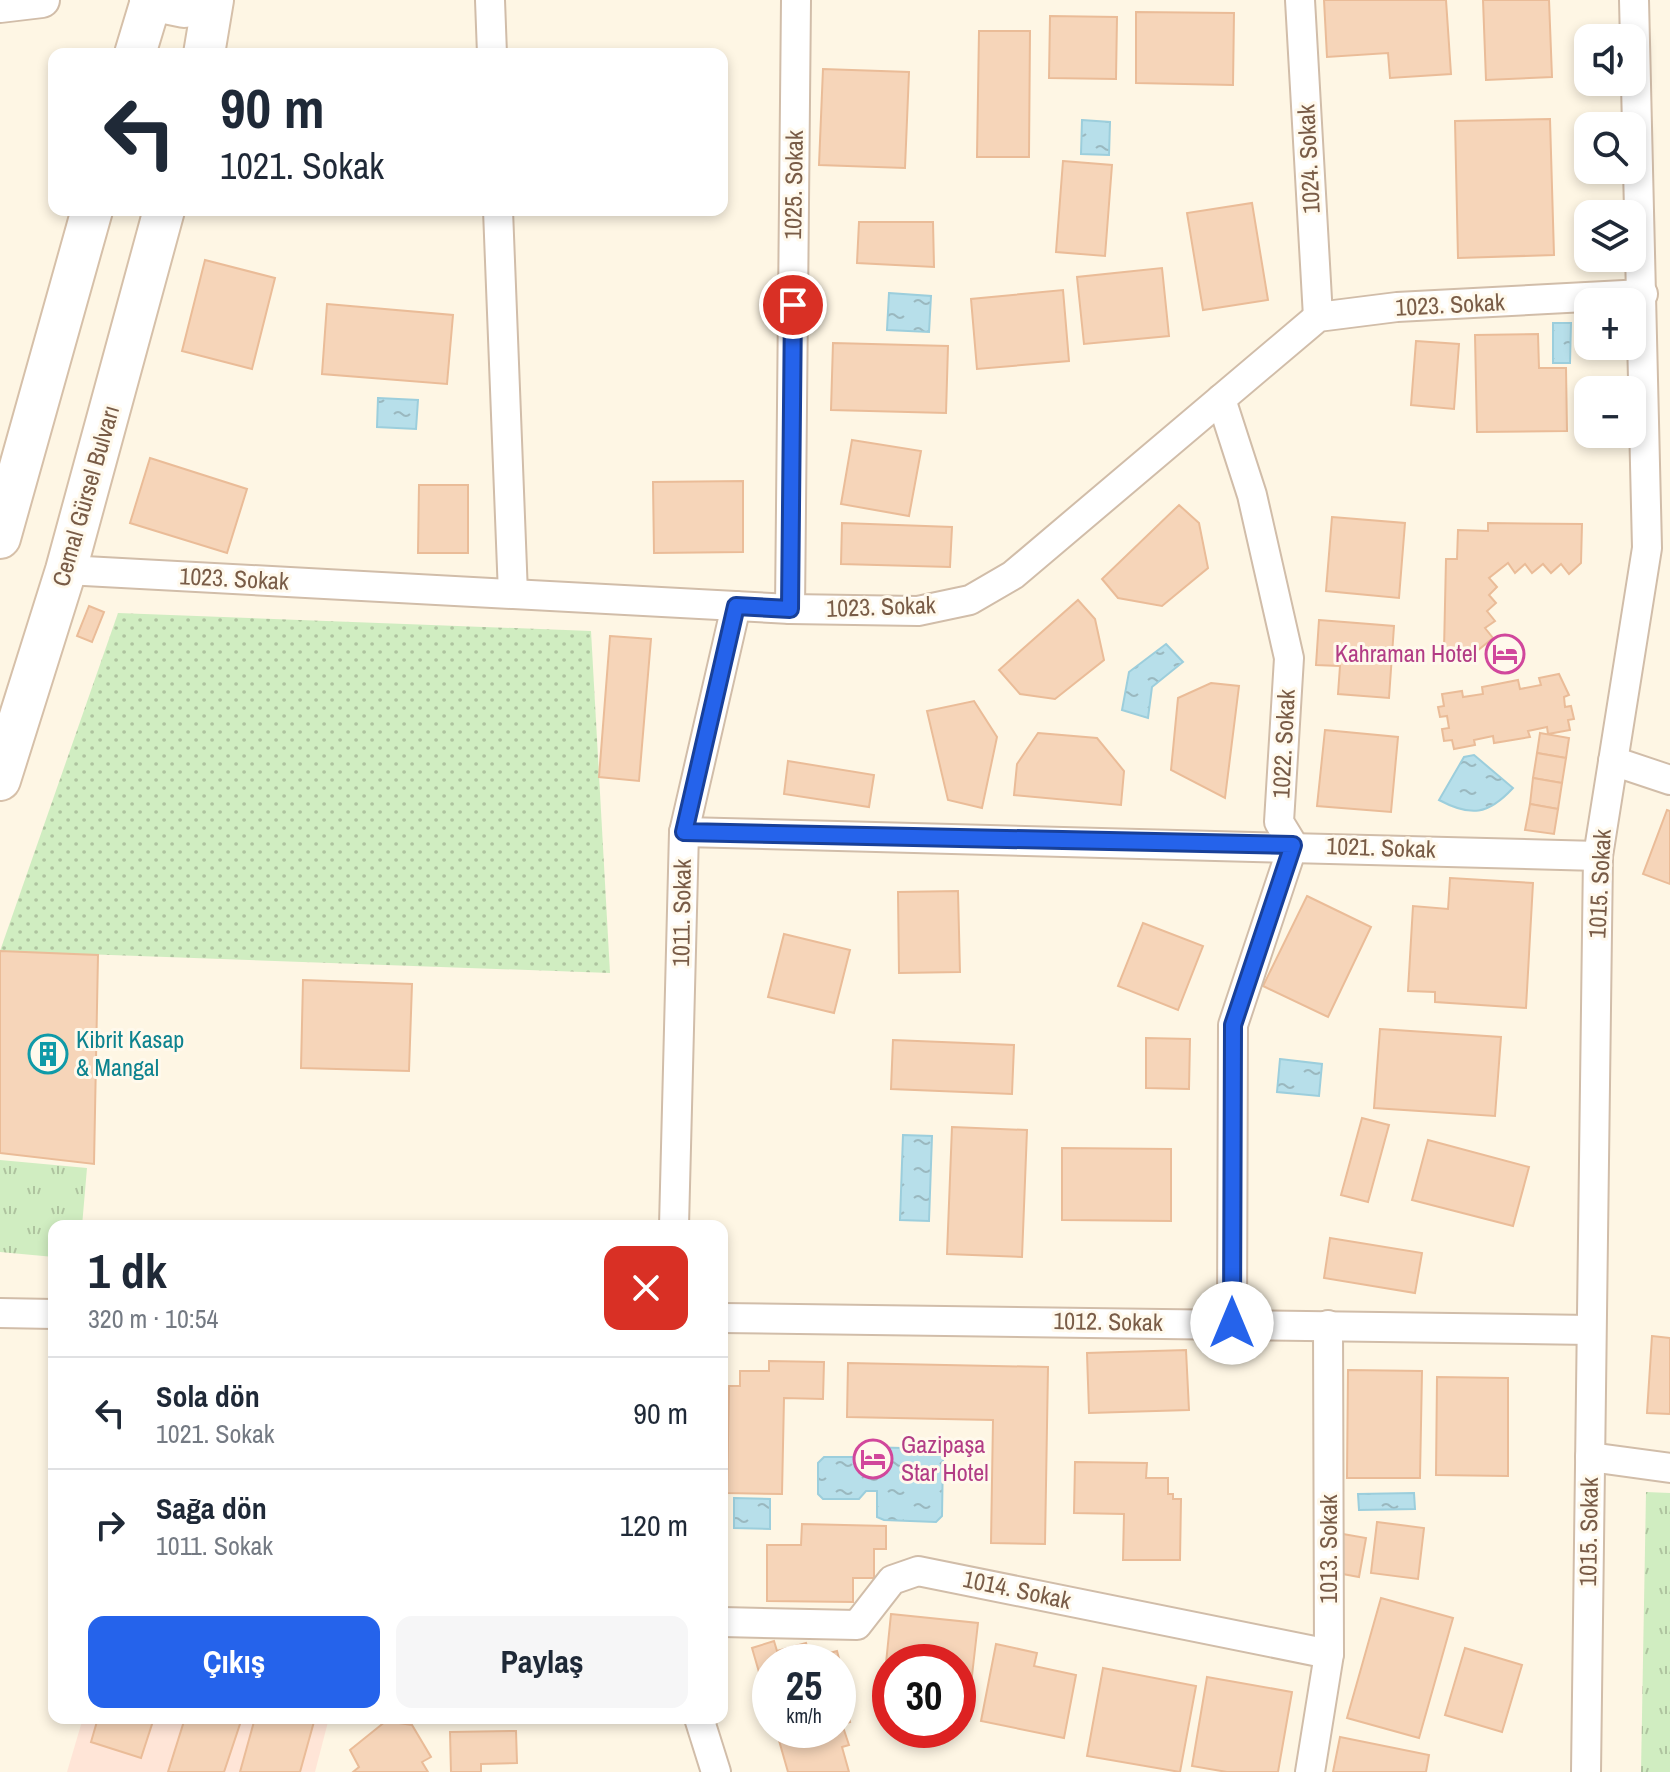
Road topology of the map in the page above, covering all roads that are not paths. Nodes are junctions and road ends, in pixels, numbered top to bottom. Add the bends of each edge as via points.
1 (42, 0) edge
2 (151, 0) edge
3 (205, 0) edge
4 (213, 0) edge
5 (490, 0) edge
6 (796, 0) edge
7 (1300, 0) edge
8 (1634, 0) edge
9 (0, 5) edge
10 (137, 48) edge
11 (205, 48) edge
12 (492, 48) edge
13 (90, 216) edge
14 (162, 216) edge
15 (498, 216) edge
16 (1643, 288) edge
17 (1574, 298) edge
18 (1318, 317) junction
19 (1644, 360) edge
20 (1221, 399) junction
21 (0, 538) edge
22 (66, 570) junction
23 (513, 594) junction
24 (736, 606) junction
25 (790, 609) junction
26 (1613, 761) junction
27 (0, 780) edge
28 (1670, 780) edge
29 (684, 832) junction
30 (1293, 845) junction
31 (1598, 856) junction
32 (674, 1220) edge
33 (0, 1313) edge
34 (48, 1314) edge
35 (728, 1318) edge
36 (1232, 1323) junction
37 (1328, 1325) junction
38 (1591, 1330) junction
39 (1590, 1457) junction
40 (1670, 1468) edge
41 (728, 1622) edge
42 (1329, 1654) junction
43 (701, 1724) edge
44 (716, 1772) edge
45 (1310, 1772) edge
46 (1586, 1772) edge

1 - 9 street
2 - 3 main road via 184,7
2 - 10 main road
4 - 11 main road
5 - 12 street
6 - 25 street, 1025. Sokak
7 - 18 street, 1024. Sokak
8 - 16 street, 1015. Sokak
13 - 21 main road
14 - 22 main road, Cemal Gürsel Bulvarı
15 - 23 street
17 - 18 street, 1023. Sokak via 1397,307
18 - 20 street, 1023. Sokak
19 - 26 street, 1015. Sokak via 1647,548
20 - 25 street, 1023. Sokak via 1013,575 970,600 918,611
20 - 30 street, 1022. Sokak via 1252,495 1289,658 1279,822
22 - 23 street, 1023. Sokak
22 - 27 main road, Cemal Gürsel Bulvarı
23 - 24 street, 1023. Sokak
24 - 25 street, 1023. Sokak
24 - 29 street, 1011. Sokak
26 - 28 street
26 - 31 street, 1015. Sokak
29 - 30 street, 1021. Sokak
29 - 32 street, 1011. Sokak
30 - 31 street, 1021. Sokak
30 - 36 street via 1233,1025
31 - 38 street, 1015. Sokak
33 - 34 street
35 - 36 street, 1012. Sokak
36 - 37 street, 1012. Sokak
37 - 38 street, 1012. Sokak
37 - 42 street, 1013. Sokak
38 - 39 street, 1015. Sokak
39 - 40 street
39 - 46 street, 1015. Sokak
41 - 42 street, 1014. Sokak via 857,1625 892,1580 918,1571
42 - 45 street, 1013. Sokak
43 - 44 street

